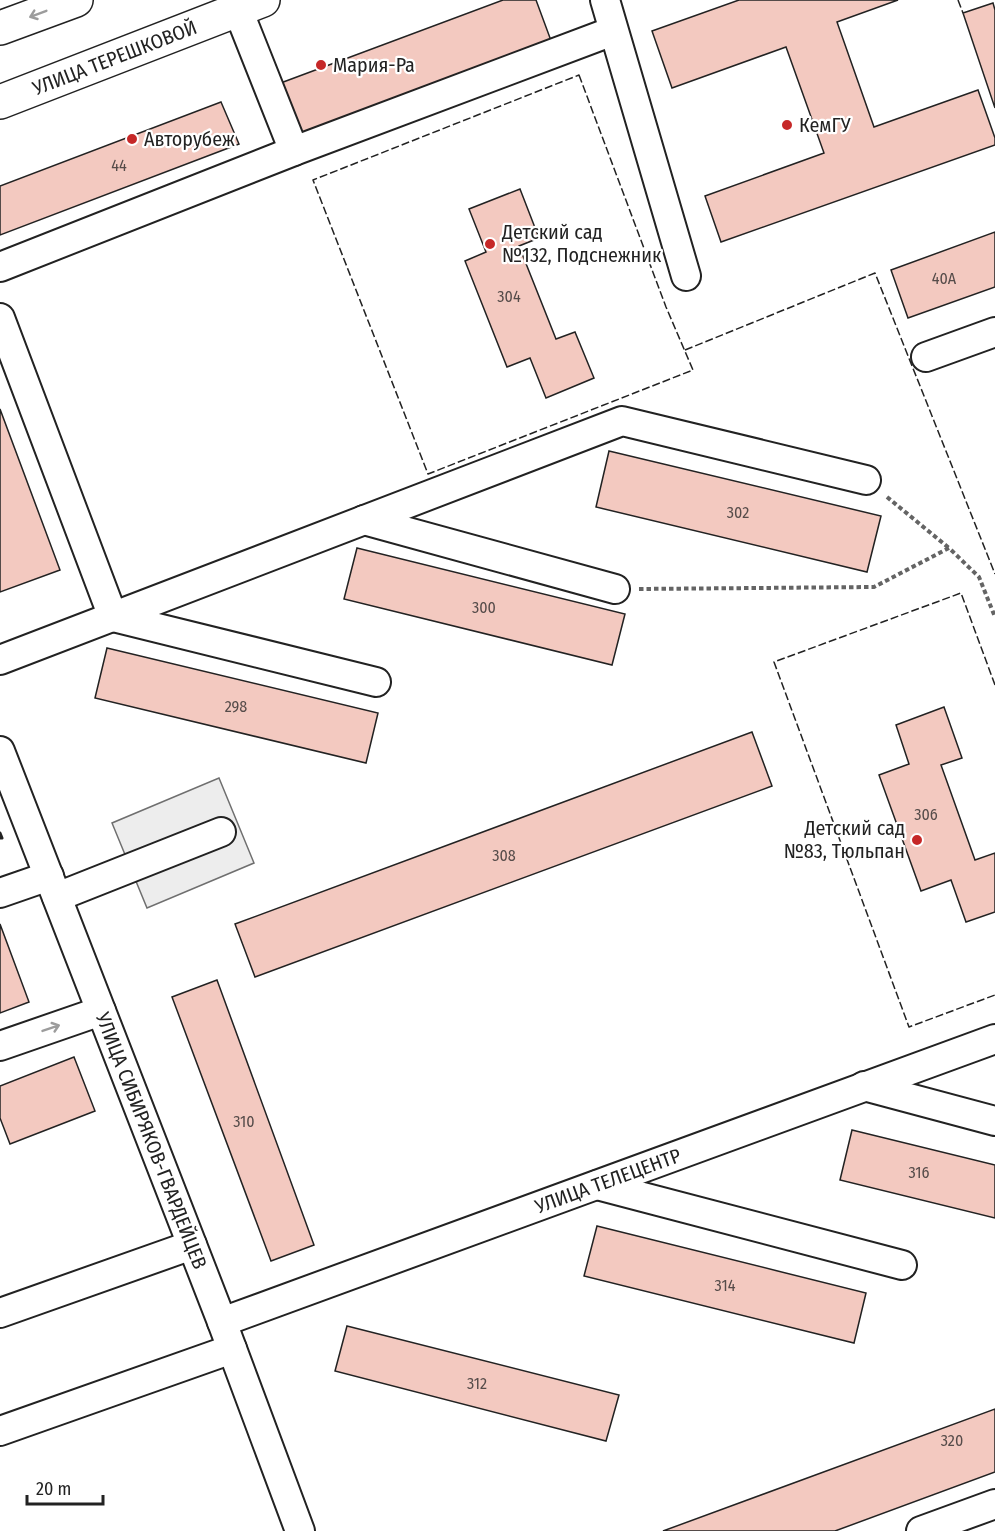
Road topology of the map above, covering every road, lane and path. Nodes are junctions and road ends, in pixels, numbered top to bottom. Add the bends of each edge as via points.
1 (75, 0) edge
2 (605, 0) edge
3 (250, 5) edge
4 (0, 28) edge
5 (613, 30) junction
6 (0, 102) edge
7 (294, 151) junction
8 (0, 267) edge
9 (686, 276) dead end
10 (0, 318) edge
11 (995, 332) edge
12 (926, 357) dead end
13 (866, 480) joint
14 (364, 520) junction
15 (949, 548) junction
16 (615, 589) joint
17 (114, 617) junction
18 (995, 617) edge
19 (0, 660) edge
20 (376, 682) dead end
21 (0, 751) edge
22 (221, 832) dead end
23 (53, 886) junction
24 (0, 893) edge
25 (101, 1011) junction
26 (995, 1039) edge
27 (0, 1046) edge
28 (864, 1086) junction
29 (995, 1121) edge
30 (597, 1185) junction
31 (192, 1245) junction
32 (902, 1265) dead end
33 (0, 1313) edge
34 (222, 1322) junction
35 (232, 1349) junction
36 (0, 1431) edge
37 (995, 1504) edge
38 (300, 1531) edge
39 (921, 1531) edge

1 -> 4 main road
2 - 5 street
3 - 6 main road, УЛИЦА ТЕРЕШКОВОЙ
3 - 7 street
5 - 7 street
5 - 9 street
7 - 8 street
10 - 17 street
11 - 12 street
13 - 14 street via 622,421
13 - 15 path
14 - 16 street
14 - 17 street
15 - 16 path via 874,587
15 - 18 path via 979,577
17 - 19 street
17 - 20 street
21 - 23 street, УЛИЦА СИБИРЯКОВ-ГВАРДЕЙЦЕВ
22 - 23 street
23 - 24 street
23 - 25 street, УЛИЦА СИБИРЯКОВ-ГВАРДЕЙЦЕВ
27 -> 25 street
25 - 31 street, УЛИЦА СИБИРЯКОВ-ГВАРДЕЙЦЕВ
26 - 28 street, УЛИЦА ТЕЛЕЦЕНТР
28 - 29 street
28 - 30 street, УЛИЦА ТЕЛЕЦЕНТР
30 - 32 street
30 - 34 street, УЛИЦА ТЕЛЕЦЕНТР
31 - 33 street
31 - 34 street, УЛИЦА СИБИРЯКОВ-ГВАРДЕЙЦЕВ
34 - 35 street, УЛИЦА СИБИРЯКОВ-ГВАРДЕЙЦЕВ
35 - 36 street
35 - 38 street, УЛИЦА СИБИРЯКОВ-ГВАРДЕЙЦЕВ
37 - 39 street

